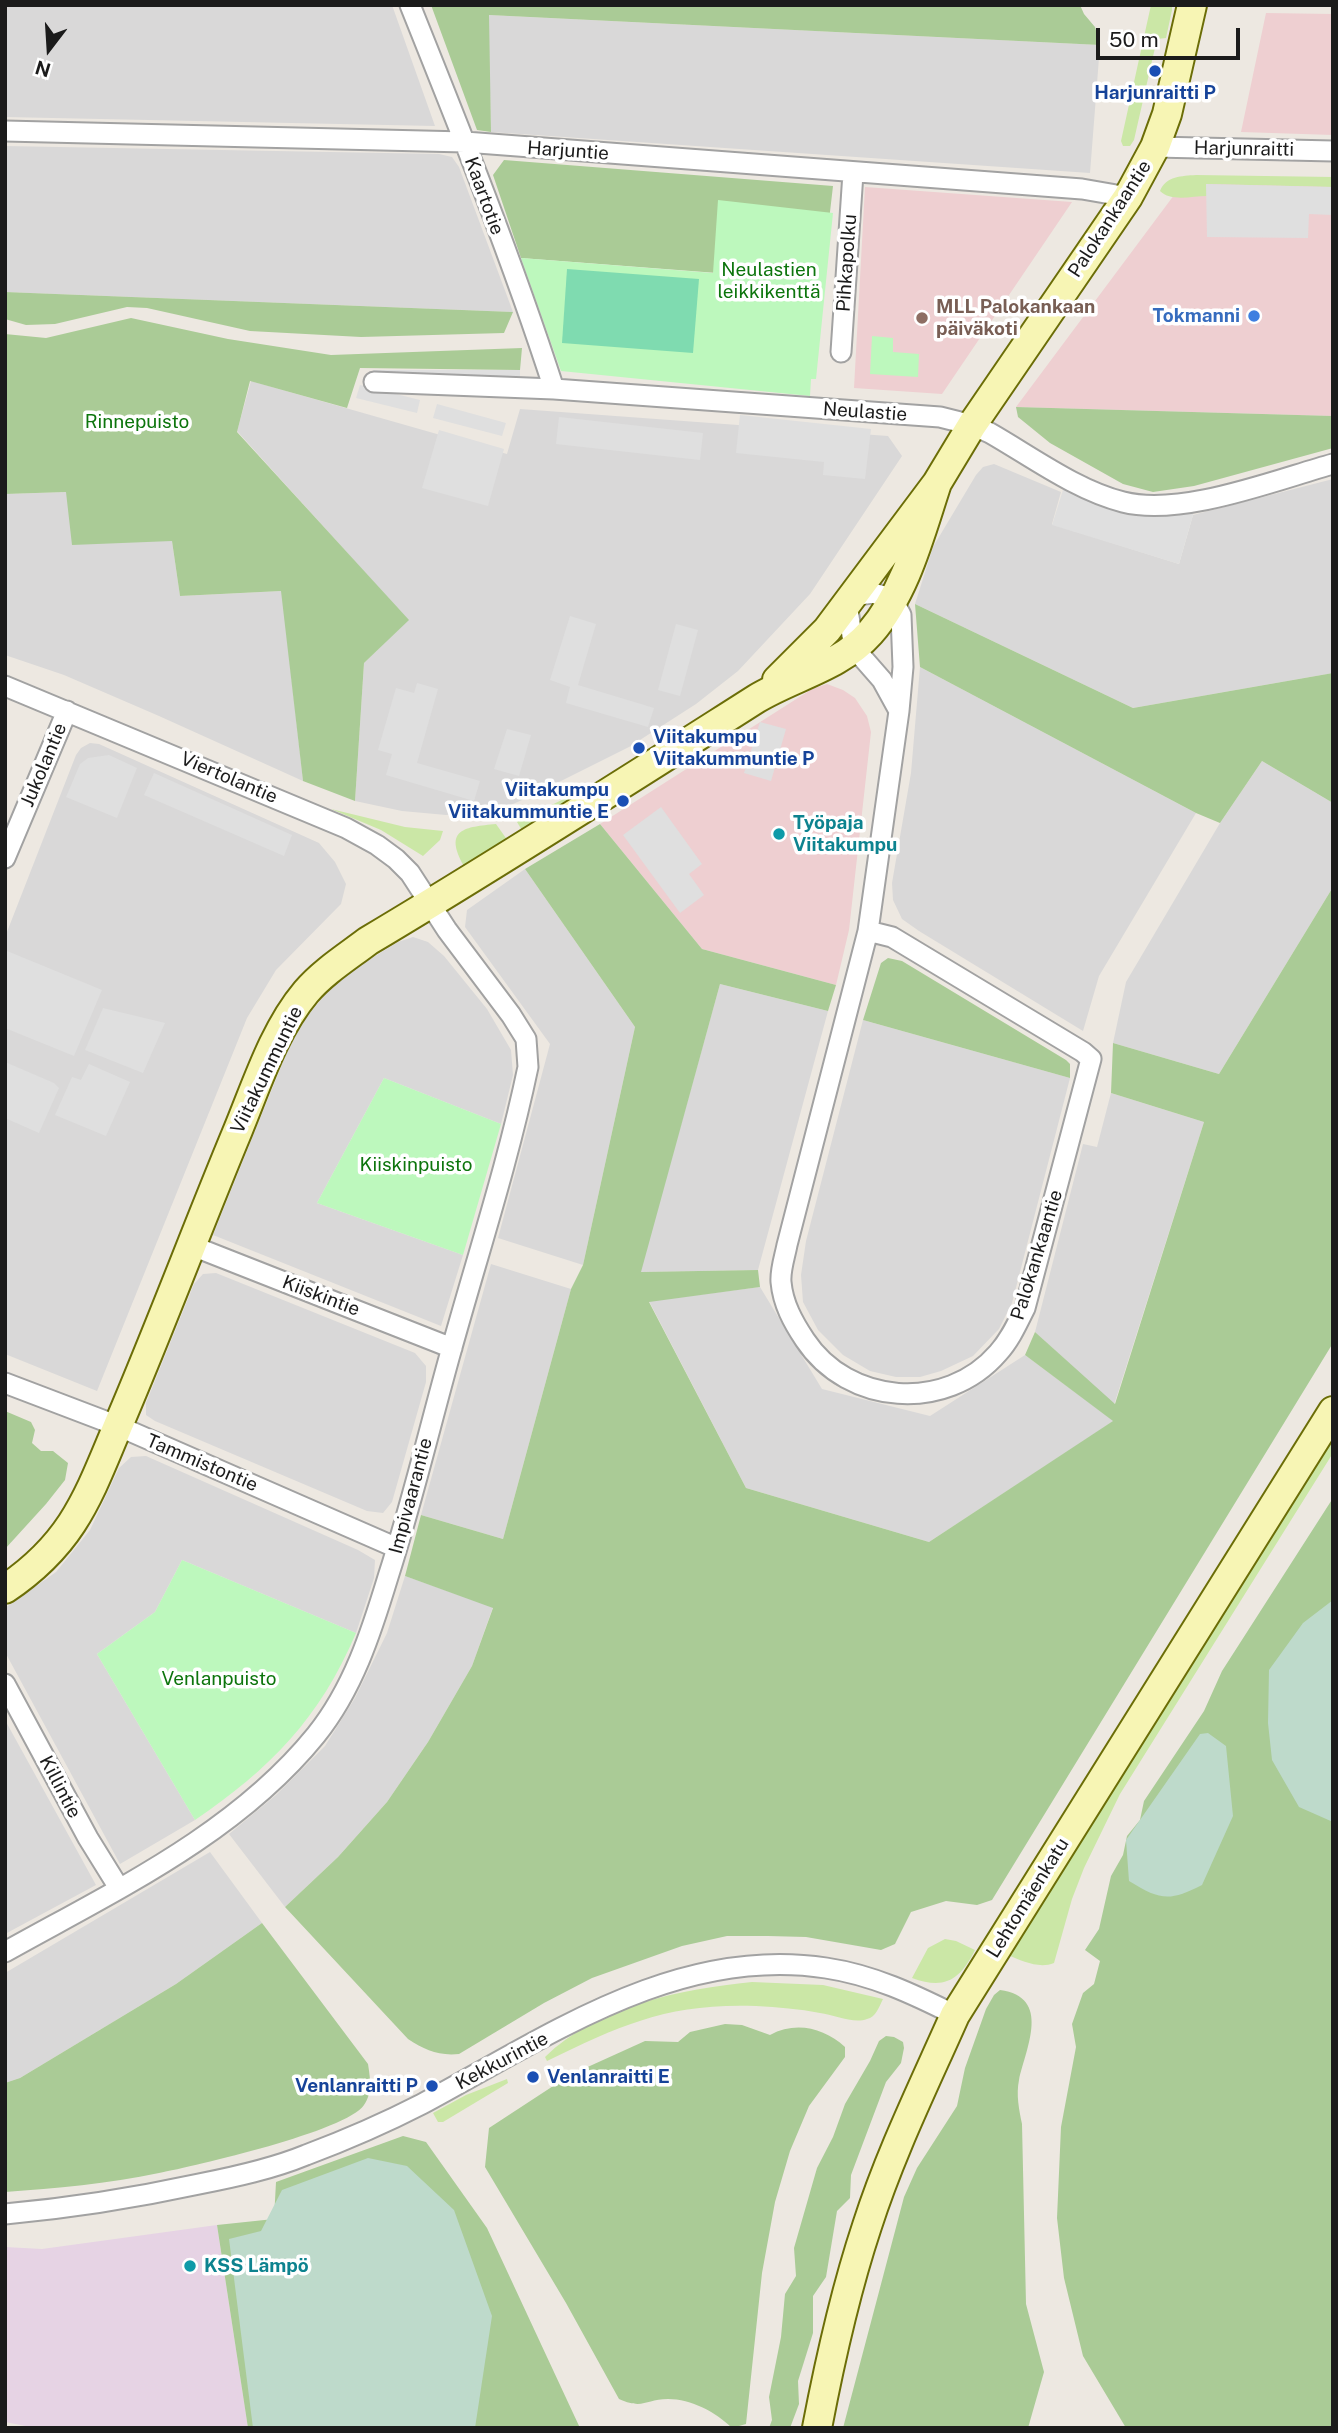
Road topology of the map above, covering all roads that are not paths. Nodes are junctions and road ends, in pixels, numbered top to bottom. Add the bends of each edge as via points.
1 (410, 5) edge
2 (1192, 5) edge
3 (5, 131) edge
4 (464, 142) junction
5 (1155, 147) junction
6 (1333, 151) edge
7 (853, 173) junction
8 (1128, 197) junction
9 (841, 352) dead end
10 (374, 382) dead end
11 (554, 389) junction
12 (972, 425) junction
13 (1333, 464) edge
14 (937, 483) junction
15 (850, 600) junction
16 (894, 601) junction
17 (854, 648) junction
18 (5, 686) edge
19 (760, 697) junction
20 (67, 711) junction
21 (899, 711) junction
22 (5, 858) edge
23 (429, 903) junction
24 (867, 931) junction
25 (190, 1245) junction
26 (452, 1348) junction
27 (5, 1384) edge
28 (1333, 1411) edge
29 (118, 1426) junction
30 (397, 1548) junction
31 (5, 1588) edge
32 (5, 1684) edge
33 (118, 1888) junction
34 (5, 1952) edge
35 (955, 2015) junction
36 (5, 2214) edge
37 (817, 2428) edge

1 - 4 street, Kaartotie
2 - 5 street, Palokankaantie
3 - 4 street, Harjuntie
4 - 7 street, Harjuntie
4 - 11 street, Kaartotie
5 - 6 street, Harjunraitti
5 - 8 street, Palokankaantie
7 - 8 street, Harjuntie via 1082,189
7 - 9 street, Pihkapolku
8 - 12 street, Palokankaantie
10 - 11 street, Neulastie
11 - 12 street, Neulastie via 940,417
12 - 13 street, Neulastie via 1095,492 1147,505 1212,498
12 - 14 street, Palokankaantie
14 - 15 street, Palokankaantie
14 - 16 street, Palokankaantie
15 - 16 street via 872,593
15 - 17 street
15 - 19 street, Viitakummuntie via 827,630
16 - 17 street, Viitakummuntie
16 - 21 street, Palokankaantie via 901,615 903,640
17 - 19 street, Viitakummuntie
17 - 21 street via 882,680
18 - 20 street, Viertolantie
19 - 23 street, Viitakummuntie
20 - 22 street, Jukolantie
20 - 23 street, Viertolantie via 346,828 396,859
21 - 24 street, Palokankaantie
23 - 25 street, Viitakummuntie via 349,955 314,984 293,1010
23 - 26 street, Impivaarantie via 526,1039 528,1067
24 - 24 street, Palokankaantie via 780,1279 795,1325 825,1365 873,1390 920,1394 946,1388 973,1374 997,1354 1014,1330 1025,1308 1091,1059 892,937
25 - 26 street, Kiiskintie
25 - 29 street, Viitakummuntie
26 - 30 street, Impivaarantie
27 - 29 street, Tammistontie
28 - 35 street, Lehtomäenkatu
29 - 30 street, Tammistontie
29 - 31 street, Viitakummuntie via 86,1501 70,1526 28,1573
30 - 33 street, Impivaarantie via 360,1660 316,1735 264,1789 211,1832
32 - 33 street, Killintie
33 - 34 street, Impivaarantie
35 - 36 street, Kekkurintie via 886,1982 824,1968 753,1966 708,1972 670,1980 614,2001 419,2105 302,2157 142,2196
35 - 37 street, Lehtomäenkatu via 867,2225

